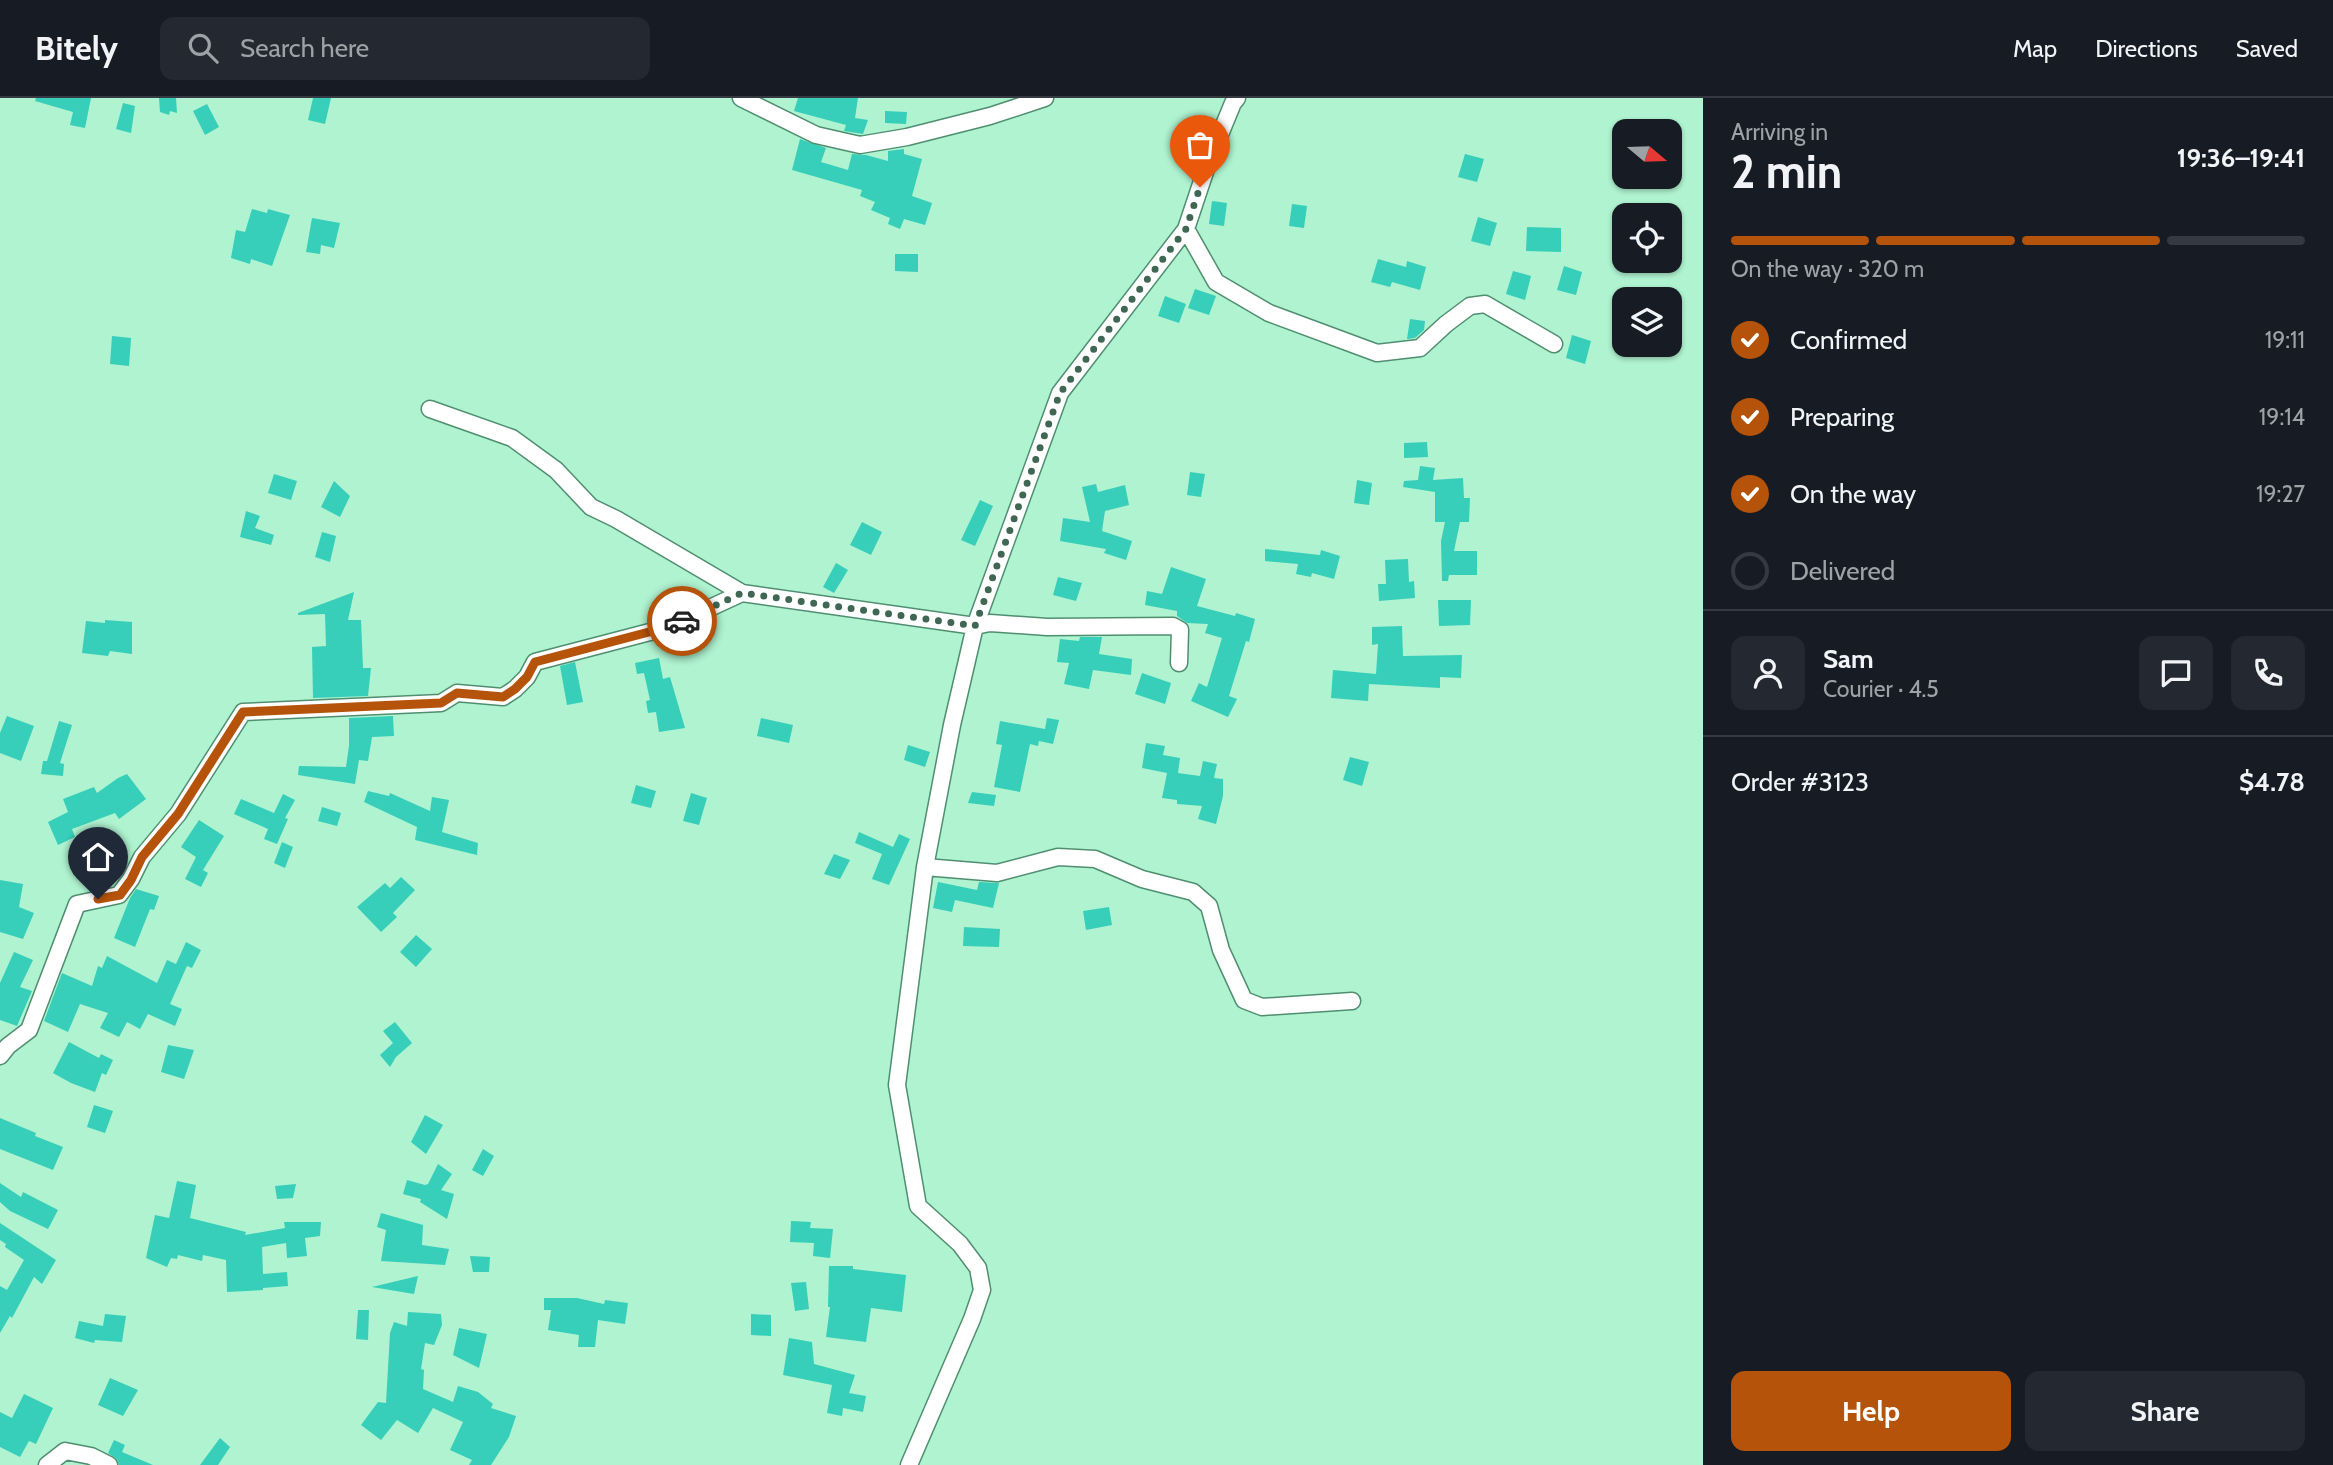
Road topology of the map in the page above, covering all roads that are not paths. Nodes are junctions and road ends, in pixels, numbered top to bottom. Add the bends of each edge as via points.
1 (741, 98) edge
2 (1045, 98) edge
3 (1237, 98) edge
4 (1186, 229) junction
5 (1554, 344) dead end
6 (430, 409) dead end
7 (742, 593) junction
8 (975, 626) junction
9 (1179, 663) dead end
10 (925, 867) junction
11 (1352, 1001) dead end
12 (0, 1056) edge
13 (47, 1465) edge
14 (109, 1465) edge
15 (909, 1465) edge

1 - 2 street via 816,135 860,145 990,116
3 - 4 street
4 - 5 street via 1216,282 1269,313 1377,354 1420,348 1470,306 1485,304
4 - 8 street via 1060,393
6 - 7 street via 512,438 556,470 591,507
7 - 8 street
7 - 12 street via 668,627 535,662 527,677 503,697 457,693 441,703 243,712 120,895 77,904 29,1030
8 - 9 street via 1173,626 1180,630
8 - 10 street
10 - 11 street via 997,873 1058,857 1095,859 1142,879 1193,892 1209,906 1221,950 1244,1000 1262,1007
10 - 15 street via 897,1084 918,1206 960,1244 978,1268 982,1290
13 - 14 street via 65,1451

